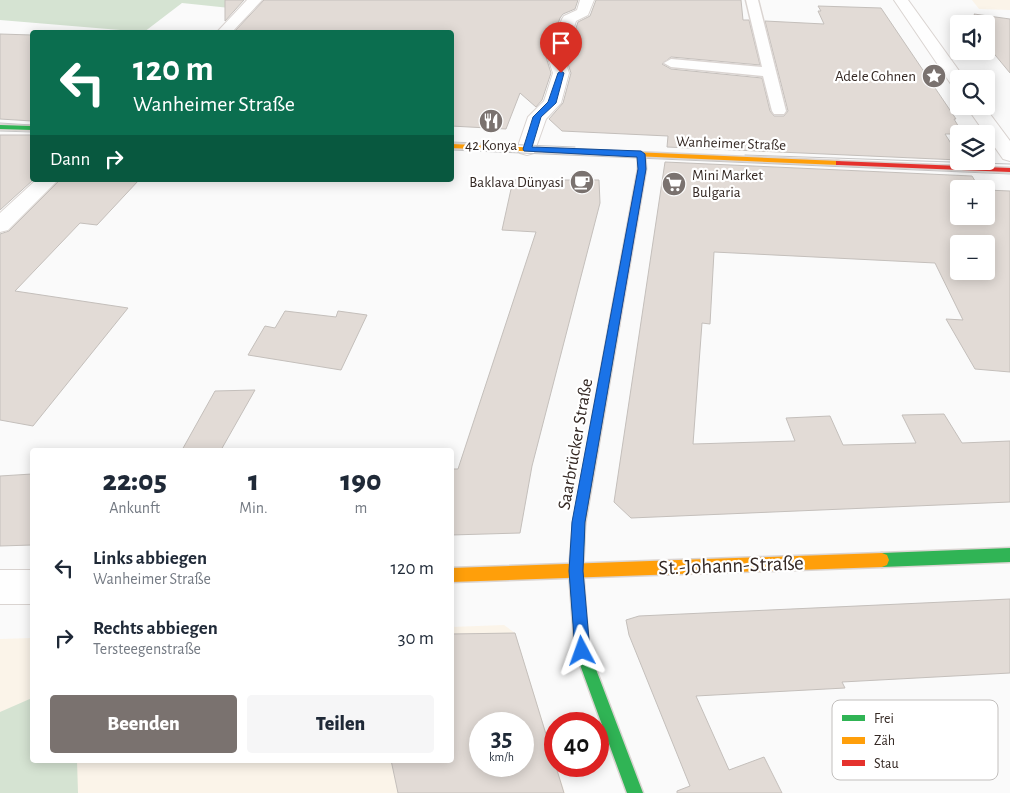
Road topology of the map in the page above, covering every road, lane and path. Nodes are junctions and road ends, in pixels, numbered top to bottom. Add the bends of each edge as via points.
1 (255, 0) edge
2 (588, 0) edge
3 (752, 0) edge
4 (901, 0) edge
5 (226, 30) edge
6 (671, 63) dead end
7 (950, 70) edge
8 (770, 72) junction
9 (779, 112) dead end
10 (981, 115) edge
11 (0, 127) edge
12 (30, 128) edge
13 (454, 146) edge
14 (527, 149) junction
15 (641, 154) junction
16 (1010, 155) edge
17 (1010, 170) edge
18 (46, 182) edge
19 (0, 225) edge
20 (1010, 555) edge
21 (576, 571) junction
22 (454, 575) edge
23 (30, 586) edge
24 (0, 588) edge
25 (635, 793) edge

1 - 5 street
2 - 14 street via 583,12 569,19 556,58 561,73 552,103 537,117
3 - 8 lane
4 - 7 street
6 - 8 lane
8 - 9 lane
10 - 16 street
11 - 12 street
13 - 14 street, Wanheimer Straße
14 - 15 street, Wanheimer Straße
15 - 17 street, Wanheimer Straße
15 - 21 street, Saarbrücker Straße via 640,178 579,522
18 - 19 street
20 - 21 street, St.-Johann-Straße
21 - 22 street, St.-Johann-Straße
21 - 25 street, Saarbrücker Straße via 582,651
23 - 24 street

